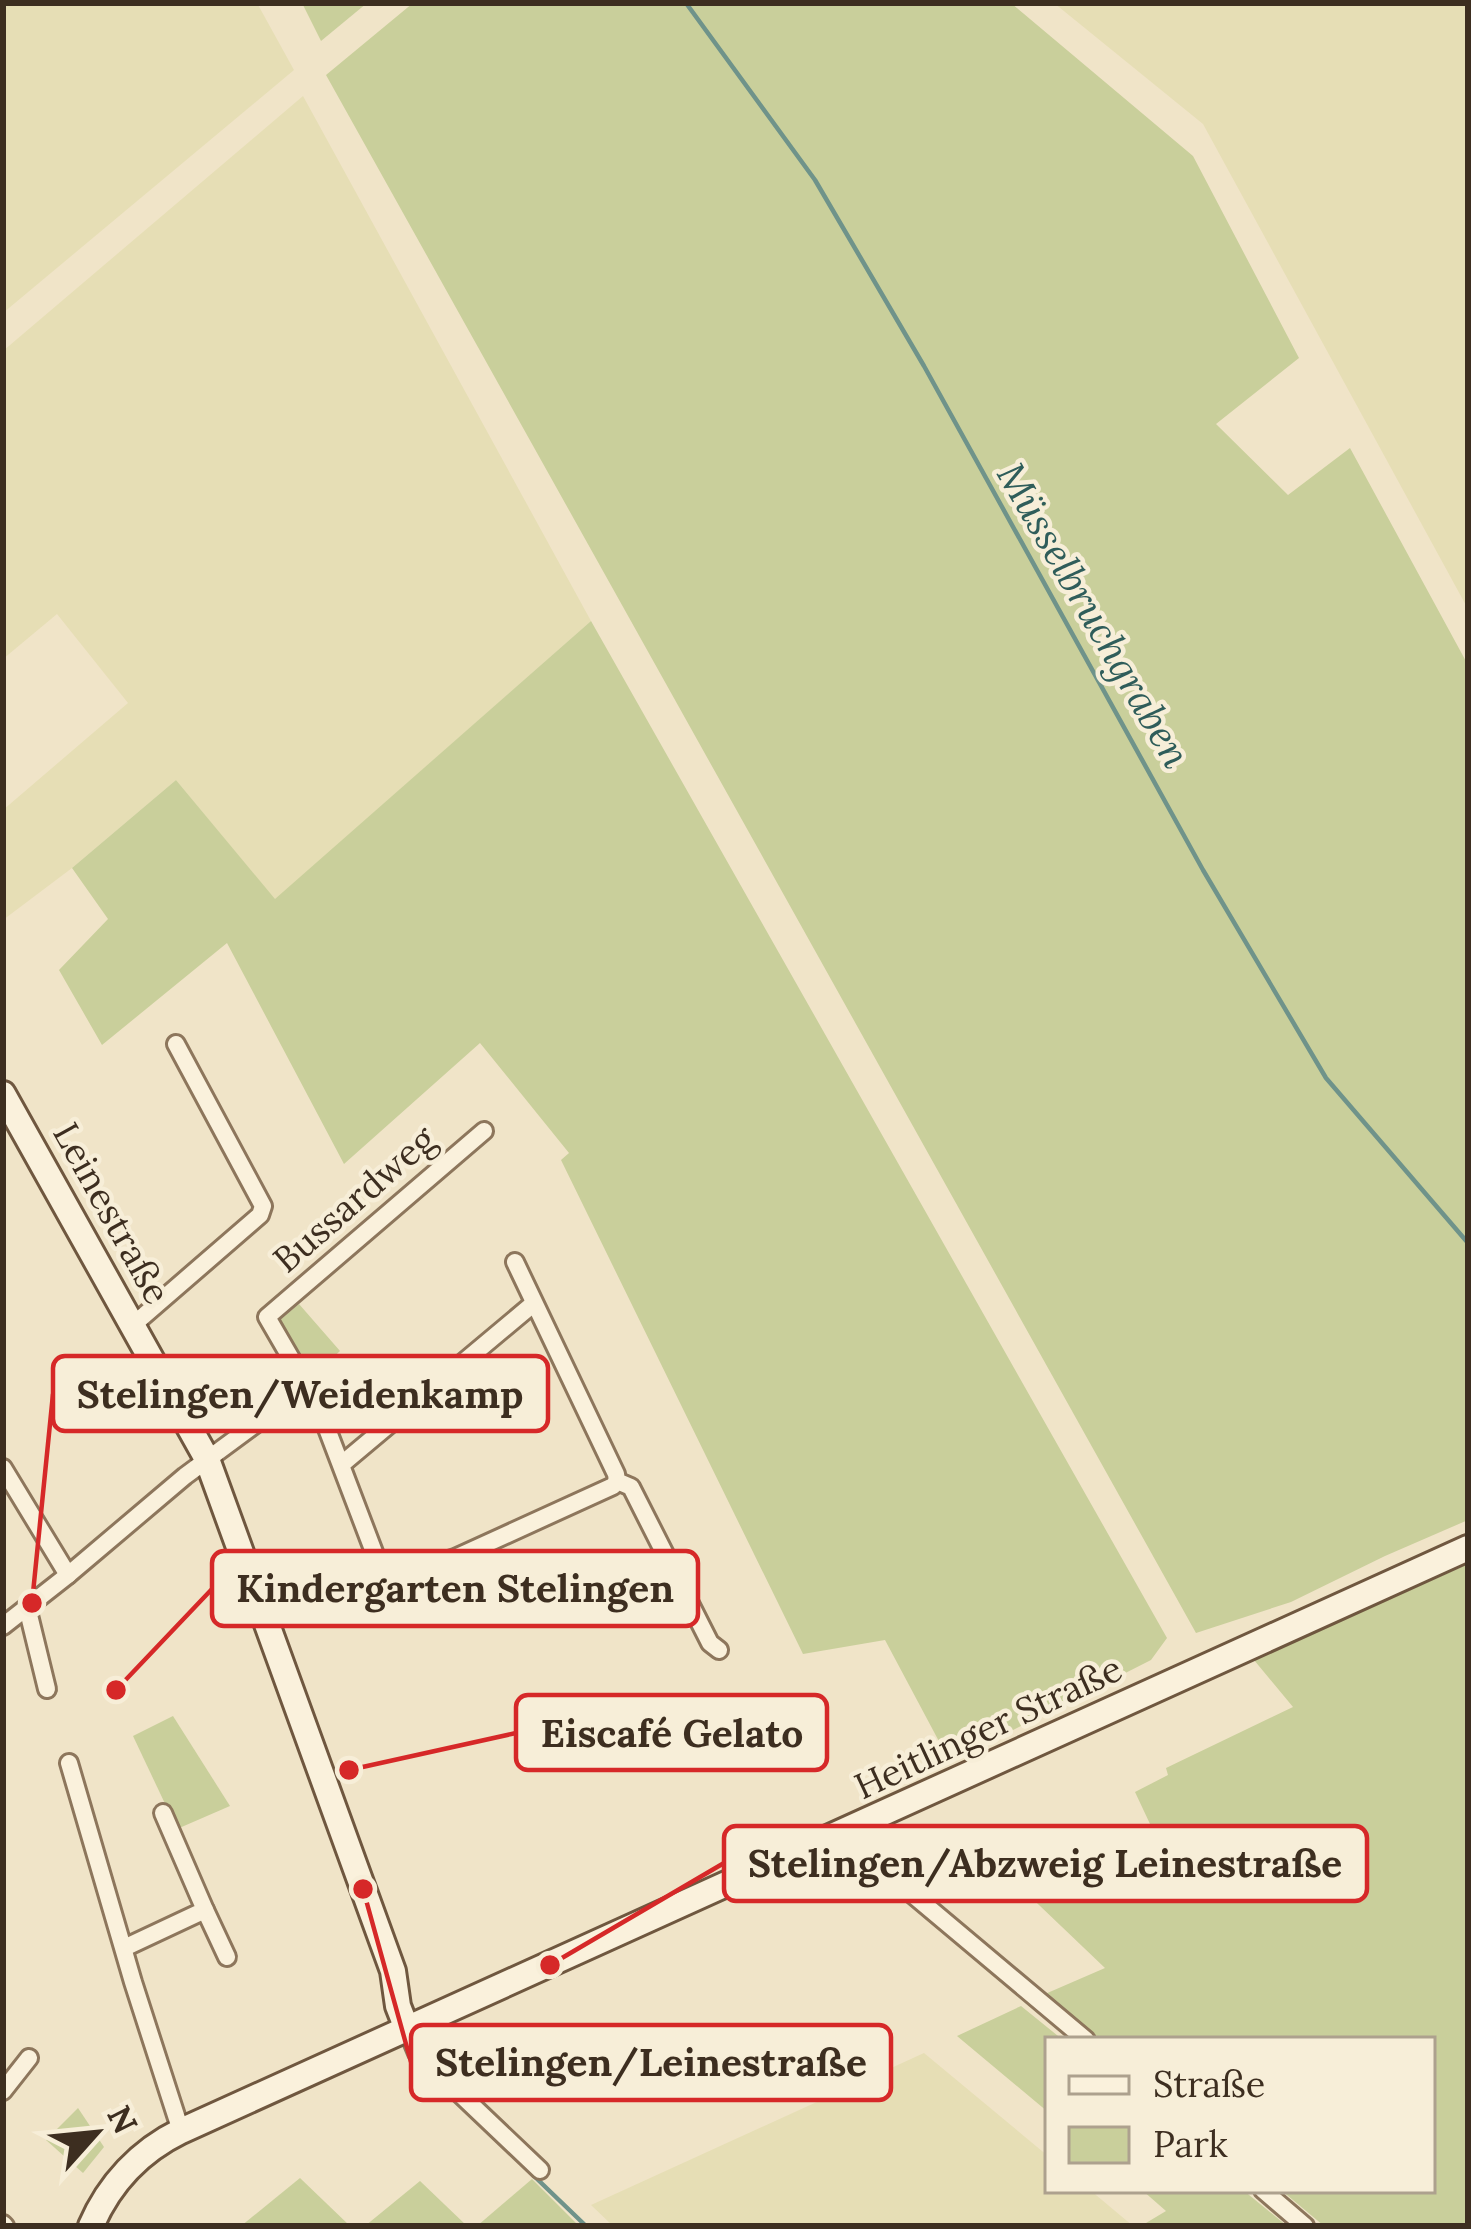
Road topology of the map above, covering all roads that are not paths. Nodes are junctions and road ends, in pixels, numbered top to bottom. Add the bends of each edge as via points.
1 (176, 1044) dead end
2 (3, 1094) edge
3 (484, 1131) dead end
4 (514, 1262) dead end
5 (533, 1304) junction
6 (134, 1325) junction
7 (307, 1386) junction
8 (207, 1459) junction
9 (342, 1464) junction
10 (3, 1468) edge
11 (617, 1480) junction
12 (1468, 1548) edge
13 (68, 1575) junction
14 (385, 1581) junction
15 (336, 1597) dead end
16 (27, 1607) junction
17 (3, 1625) edge
18 (719, 1650) dead end
19 (47, 1689) dead end
20 (69, 1763) dead end
21 (163, 1813) dead end
22 (848, 1831) junction
23 (205, 1910) junction
24 (124, 1948) junction
25 (226, 1957) dead end
26 (414, 2026) junction
27 (1082, 2037) edge
28 (28, 2058) dead end
29 (3, 2091) edge
30 (181, 2131) junction
31 (539, 2170) dead end
32 (1266, 2193) edge
33 (91, 2226) edge
34 (1305, 2226) edge

1 - 6 street via 263,1206
2 - 6 street, Leinestraße
3 - 7 street, Bussardweg via 267,1317
4 - 5 street
5 - 9 street
5 - 11 street
6 - 8 street, Leinestraße
7 - 8 street
7 - 9 street
8 - 13 street
8 - 26 street, Leinestraße via 393,1971 398,2006
9 - 14 street
10 - 13 street
11 - 14 street via 455,1558
11 - 18 street via 631,1487
12 - 22 street, Heitlinger Straße
13 - 16 street
14 - 15 street
16 - 17 street
16 - 19 street
20 - 24 street
21 - 23 street
22 - 26 street, Heitlinger Straße
22 - 27 street via 855,1846
23 - 24 street
23 - 25 street
24 - 30 street
26 - 30 street, Heitlinger Straße
26 - 31 street via 417,2053
28 - 29 street
30 - 33 street, Heitlinger Straße via 137,2158
32 - 34 street

